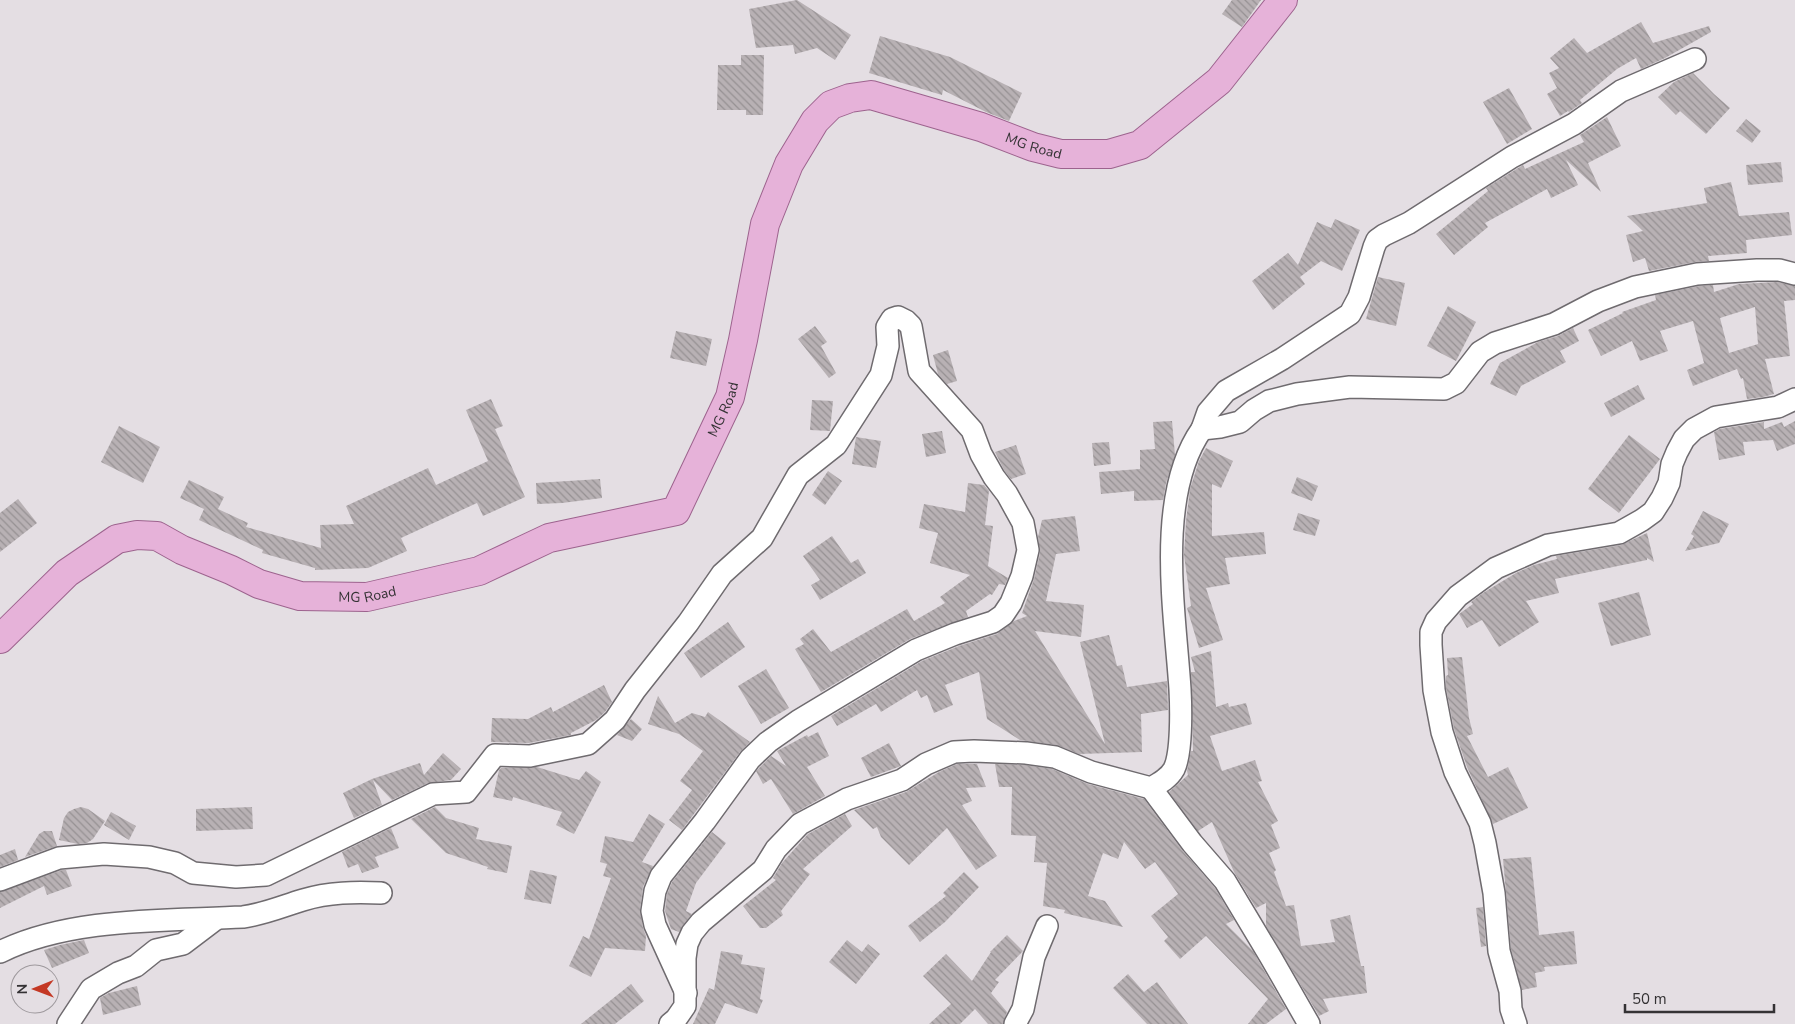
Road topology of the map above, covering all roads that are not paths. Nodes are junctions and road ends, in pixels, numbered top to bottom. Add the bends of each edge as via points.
1 (1283, 0) edge
2 (1695, 59) dead end
3 (1795, 274) edge
4 (1795, 399) edge
5 (1202, 429) junction
6 (0, 639) edge
7 (1151, 788) junction
8 (0, 880) edge
9 (381, 893) dead end
10 (216, 919) junction
11 (1047, 926) dead end
12 (0, 952) edge
13 (686, 993) junction
14 (68, 1024) edge
15 (670, 1024) edge
16 (1015, 1024) edge
17 (1309, 1024) edge
18 (1516, 1024) edge

1 - 6 main road, MG Road via 1220,81 1140,145 1109,154 1061,154 872,95 832,105 815,121 789,164 765,224 730,397 676,511 549,538 479,571 367,597 300,596 259,584 157,536 137,535 117,539 66,573
2 - 5 street via 1620,91 1574,124 1512,156 1408,223 1384,234 1374,246 1350,314 1226,391 1208,412
3 - 5 street via 1757,270 1697,274 1635,288 1598,301 1554,324 1495,343 1480,352 1456,383 1444,389 1350,387 1297,394 1270,401 1240,422
4 - 18 street via 1778,407 1716,417 1694,428 1676,452 1670,483 1653,512 1619,533 1548,545 1496,568 1458,596 1436,621 1431,632 1434,690 1442,732 1455,772 1480,823 1494,893 1499,951
5 - 7 street via 1186,455 1172,528 1172,595 1181,709 1178,750 1174,769 1164,781
7 - 13 street via 1091,772 1056,757 974,750 954,752 926,764 902,780 847,798 800,824 776,849 763,870 701,922 692,933 685,958
7 - 17 street via 1225,881
8 - 13 street via 59,858 104,854 150,857 175,863 192,873 236,877 266,875 433,794 466,792 495,755 530,756 588,744 615,720 722,574 762,538 798,475 836,445 881,376 888,346 887,328 892,319 898,317 911,326 919,372 972,430 981,454 1023,523 1028,550 1022,576 1003,616 916,650 798,721 750,759 661,876 655,891 652,911 655,925
9 - 10 street via 348,891 305,899 262,915
10 - 12 street via 132,922 61,931 19,942
10 - 14 street via 183,944 156,950 136,966 91,989
11 - 16 street via 1034,957 1023,1009
13 - 15 street via 685,1006

